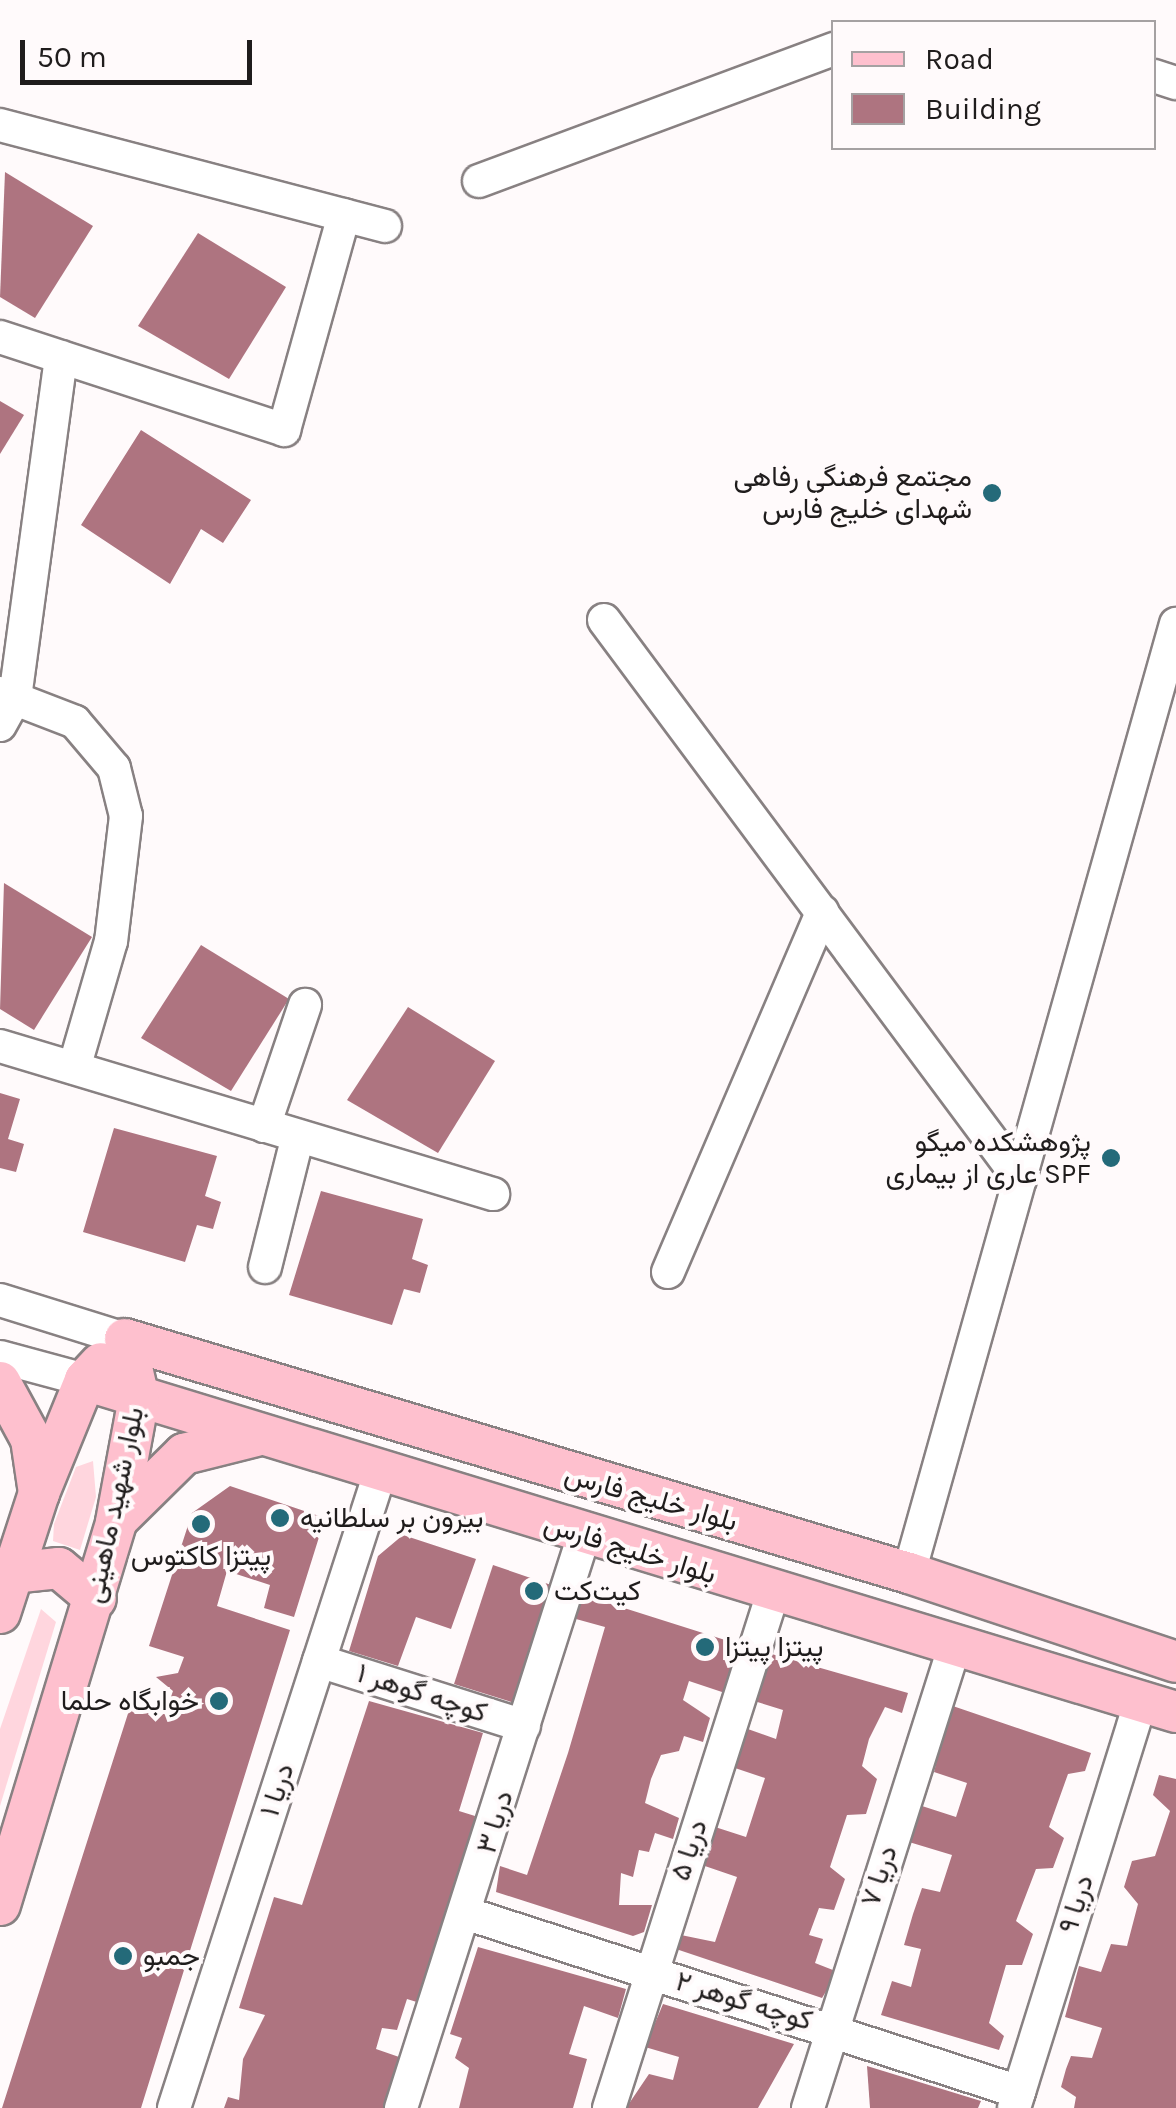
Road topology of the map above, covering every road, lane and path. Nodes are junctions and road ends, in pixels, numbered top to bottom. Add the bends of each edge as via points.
1 (831, 50) edge
2 (0, 124) edge
3 (478, 181) dead end
4 (344, 215) junction
5 (385, 226) dead end
6 (0, 338) edge
7 (61, 357) junction
8 (604, 620) dead end
9 (1176, 624) edge
10 (5, 705) edge
11 (822, 912) junction
12 (305, 1005) dead end
13 (0, 1046) edge
14 (74, 1068) junction
15 (264, 1126) junction
16 (298, 1136) junction
17 (1020, 1178) junction
18 (493, 1194) dead end
19 (266, 1268) dead end
20 (668, 1272) dead end
21 (0, 1300) edge
22 (125, 1339) junction
23 (0, 1357) edge
24 (85, 1380) junction
25 (0, 1382) edge
26 (139, 1398) junction
27 (260, 1435) junction
28 (380, 1473) junction
29 (39, 1493) junction
30 (116, 1522) junction
31 (584, 1535) junction
32 (12, 1573) junction
33 (909, 1573) junction
34 (773, 1593) junction
35 (96, 1599) junction
36 (0, 1613) edge
37 (955, 1644) junction
38 (1161, 1658) edge
39 (319, 1661) junction
40 (1149, 1704) edge
41 (524, 1726) junction
42 (0, 1905) edge
43 (468, 1914) junction
44 (648, 1973) junction
45 (830, 2027) junction
46 (1016, 2100) edge
47 (174, 2108) edge
48 (401, 2108) edge
49 (609, 2108) edge
50 (808, 2108) edge

1 - 3 street
2 - 4 street
4 - 5 street
4 - 7 street via 284,430
6 - 7 street
7 - 10 street
8 - 11 street
9 - 17 street
10 - 14 street via 75,722 114,768 126,816 112,942
11 - 17 street
11 - 20 street
12 - 15 street
13 - 14 street
14 - 15 street
15 - 16 street
16 - 18 street
16 - 19 street
17 - 33 street
21 - 22 street
22 - 24 main road, بلوار شهید ماهینی
22 - 26 main road, بلوار شهید ماهینی
22 - 33 main road, بلوار خلیج ‌فارس
23 - 24 street
24 - 26 main road, بلوار خلیج‌ فارس
24 - 29 main road, بلوار شهید ماهینی
25 - 29 main road via 31,1439
26 - 27 main road, بلوار خلیج‌ فارس
26 - 30 main road, بلوار شهید ماهینی
27 - 28 main road, بلوار خلیج‌ فارس
27 - 30 main road via 184,1454
28 - 31 main road, بلوار خلیج‌ فارس
28 - 39 street, دریا ۱
29 - 32 main road, بلوار شهید ماهینی
30 - 35 main road, بلوار شهید ماهینی
31 - 34 main road, بلوار خلیج‌ فارس
31 - 41 street, دریا ۳
32 - 35 main road via 59,1568
32 - 36 main road, بلوار شهید ماهینی
33 - 38 main road, بلوار خلیج ‌فارس
34 - 37 main road, بلوار خلیج‌ فارس
34 - 44 street, دریا ۵
35 - 42 main road, بلوار شهید ماهینی
37 - 40 main road, بلوار خلیج‌ فارس
37 - 45 street, دریا ۷
38 - 40 main road
39 - 41 street, کوچه گوهر ۱
39 - 47 street, دریا ۱
40 - 46 street, دریا ۹
41 - 43 street, دریا ۳
43 - 44 street, کوچه گوهر ۲
43 - 48 street, دریا ۳
44 - 45 street, کوچه گوهر ۲
44 - 49 street, دریا ۵
45 - 46 street, کوچه گوهر ۲
45 - 50 street, دریا ۷

